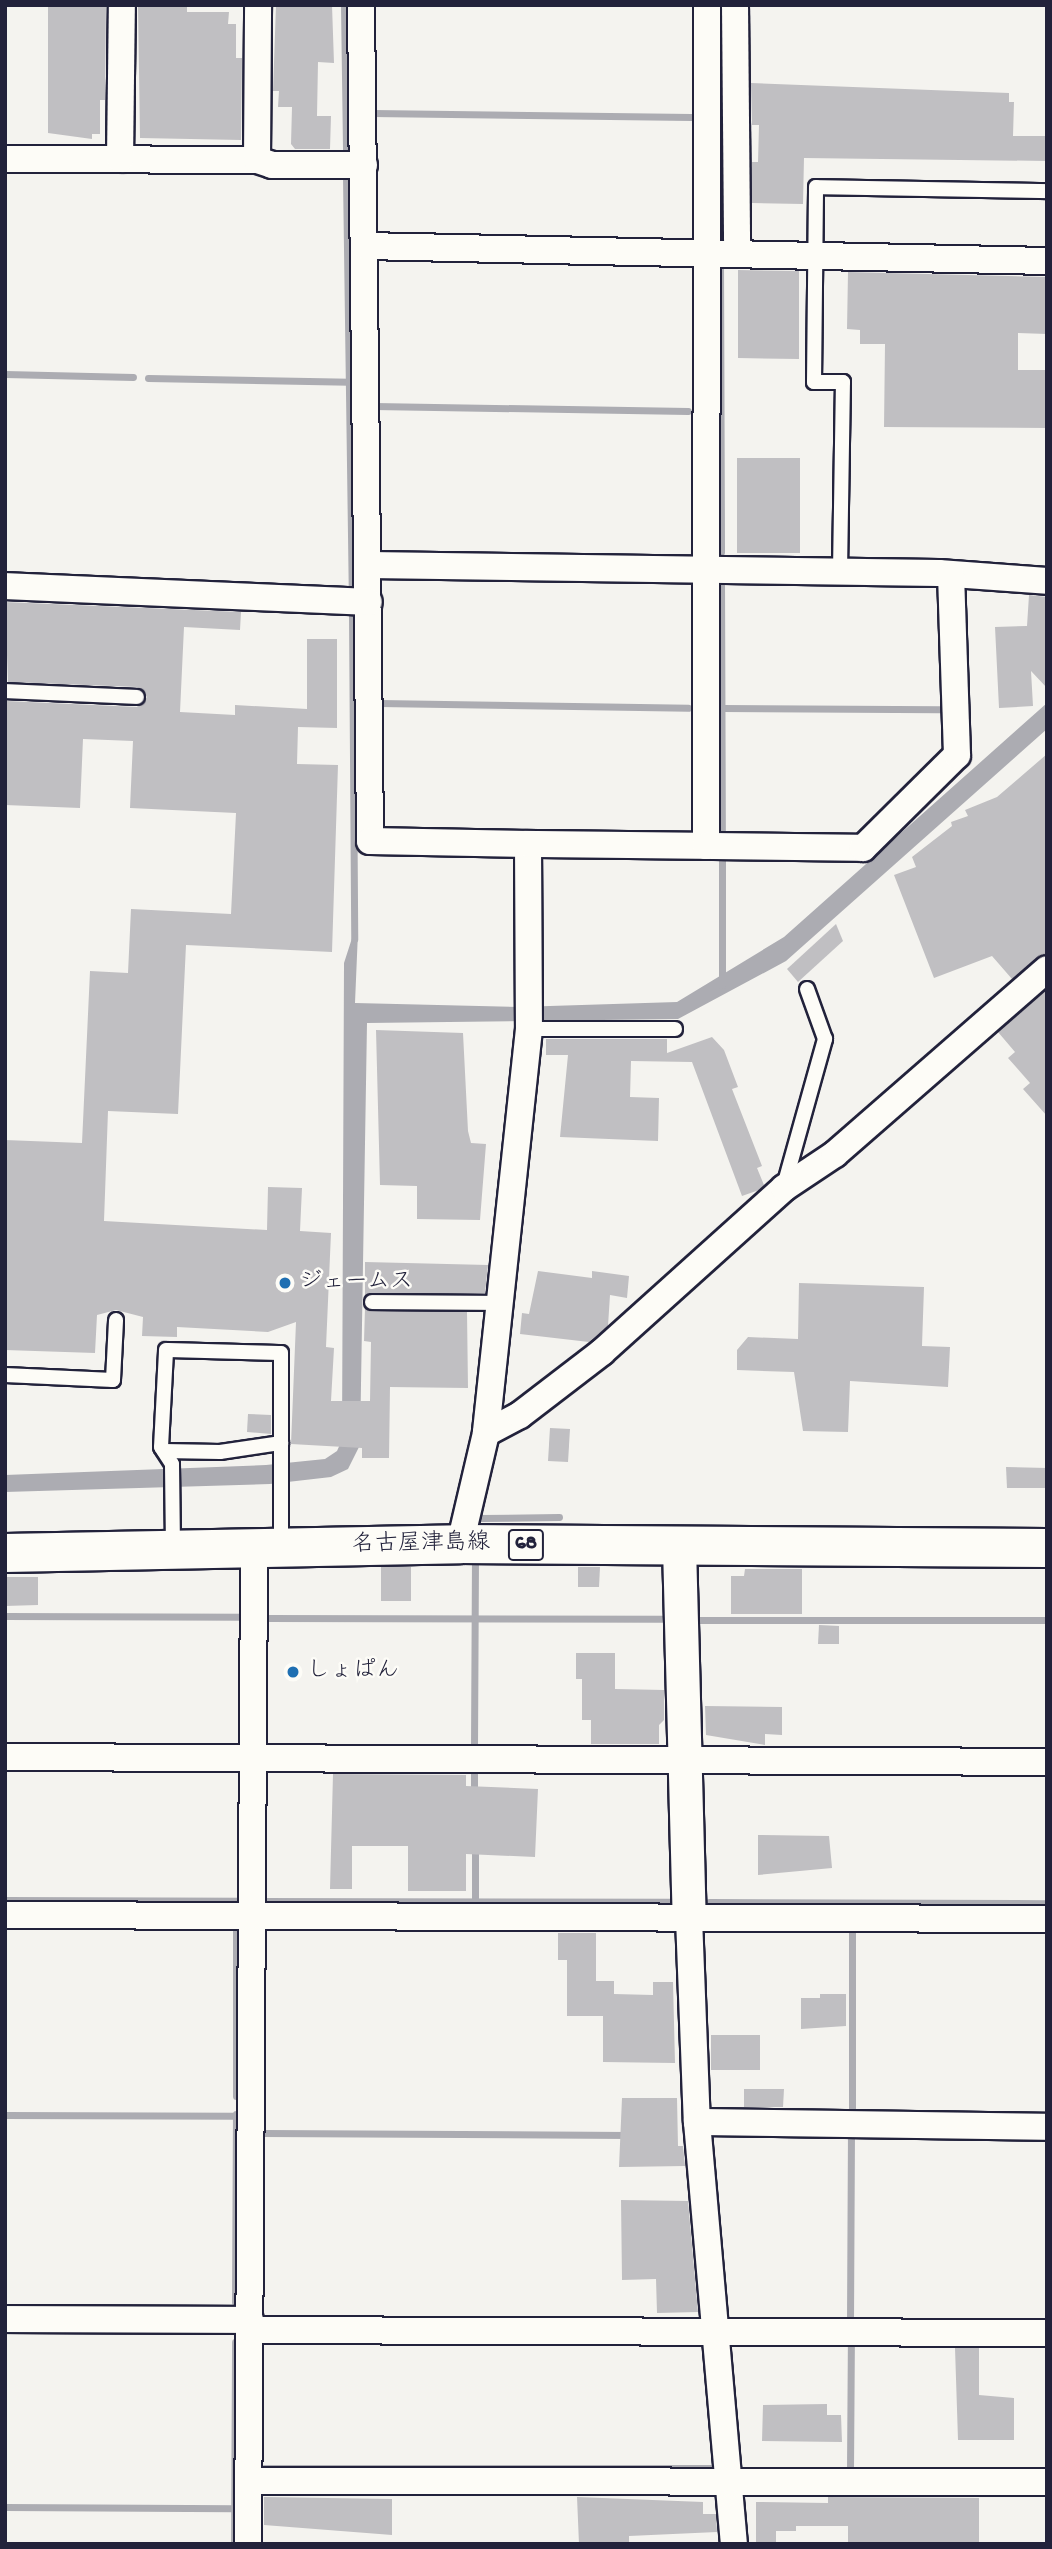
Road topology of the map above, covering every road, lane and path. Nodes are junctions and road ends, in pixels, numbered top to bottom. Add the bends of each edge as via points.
1 (122, 5) edge
2 (258, 5) edge
3 (361, 5) edge
4 (707, 5) edge
5 (735, 5) edge
6 (5, 159) edge
7 (120, 159) junction
8 (257, 160) junction
9 (364, 165) junction
10 (1047, 191) edge
11 (365, 246) junction
12 (720, 253) junction
13 (816, 255) junction
14 (1047, 261) edge
15 (369, 565) junction
16 (705, 569) junction
17 (840, 571) junction
18 (951, 576) junction
19 (1047, 581) edge
20 (5, 586) edge
21 (369, 602) junction
22 (5, 691) edge
23 (136, 697) dead end
24 (528, 844) junction
25 (706, 846) junction
26 (1047, 969) edge
27 (807, 989) dead end
28 (529, 1028) junction
29 (675, 1030) dead end
30 (784, 1188) junction
31 (372, 1301) dead end
32 (500, 1303) junction
33 (116, 1320) dead end
34 (5, 1375) edge
35 (486, 1433) junction
36 (281, 1443) junction
37 (164, 1451) junction
38 (460, 1544) junction
39 (680, 1546) junction
40 (268, 1548) junction
41 (1047, 1548) edge
42 (173, 1549) junction
43 (5, 1553) edge
44 (5, 1757) edge
45 (253, 1758) junction
46 (685, 1760) junction
47 (1047, 1762) edge
48 (5, 1915) edge
49 (252, 1916) junction
50 (689, 1918) junction
51 (1047, 1919) edge
52 (697, 2122) junction
53 (1047, 2127) edge
54 (5, 2319) edge
55 (250, 2325) junction
56 (718, 2331) junction
57 (1047, 2333) edge
58 (727, 2480) junction
59 (249, 2481) junction
60 (1047, 2482) edge
61 (248, 2544) edge
62 (734, 2544) edge

1 - 7 street
2 - 8 street
3 - 9 street
4 - 12 street
5 - 12 street
6 - 7 street
7 - 8 street
8 - 9 street via 272,165
9 - 11 street
10 - 13 lane via 816,187
11 - 12 street
11 - 15 street
12 - 13 street
12 - 16 street
13 - 14 street
13 - 17 lane via 814,382 843,382
15 - 16 street
15 - 21 street
16 - 17 street
16 - 25 street
17 - 18 street
18 - 19 street
18 - 25 street via 957,755 863,848
20 - 21 street
21 - 24 street via 370,841
22 - 23 lane
24 - 25 street
24 - 28 street
26 - 30 street via 835,1154
27 - 30 lane via 825,1039
28 - 29 lane
28 - 32 street
30 - 35 street via 601,1352 520,1415
31 - 32 lane
32 - 35 street
33 - 34 lane via 113,1380
35 - 38 street
36 - 37 lane via 220,1452
36 - 37 lane via 281,1353 166,1350
36 - 40 lane via 281,1491
37 - 42 lane via 172,1464
38 - 39 main road, 名古屋津島線 / 68
38 - 40 main road, 名古屋津島線 / 68
39 - 41 main road, 名古屋津島線 / 68
39 - 46 street
40 - 42 main road, 名古屋津島線 / 68
40 - 45 street
42 - 43 main road, 名古屋津島線 / 68
44 - 45 street
45 - 46 street
45 - 49 street
46 - 47 street
46 - 50 street
48 - 49 street
49 - 50 street
49 - 55 street
50 - 51 street
50 - 52 street
52 - 53 street
52 - 56 street
54 - 55 street
55 - 56 street
55 - 59 street
56 - 57 street
56 - 58 street
58 - 59 street
58 - 60 street
58 - 62 street
59 - 61 street

